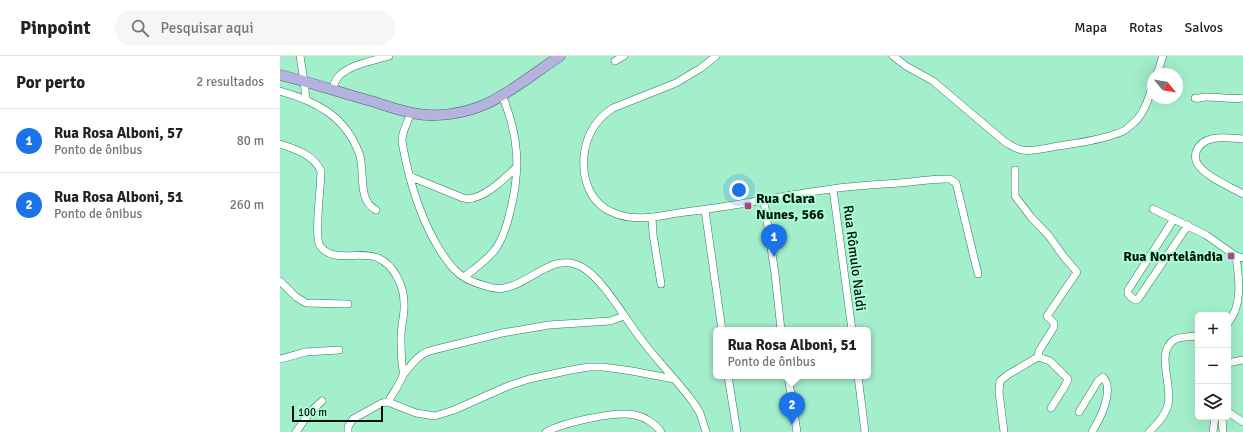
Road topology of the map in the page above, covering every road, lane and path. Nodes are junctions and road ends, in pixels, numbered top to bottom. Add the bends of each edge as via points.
1 (300, 56) edge
2 (389, 56) edge
3 (560, 56) edge
4 (624, 56) edge
5 (716, 56) edge
6 (893, 56) edge
7 (1163, 56) edge
8 (615, 62) dead end
9 (1159, 68) edge
10 (280, 75) edge
11 (304, 81) junction
12 (332, 90) junction
13 (280, 91) edge
14 (502, 95) junction
15 (1195, 98) dead end
16 (1243, 98) edge
17 (306, 100) junction
18 (1147, 101) edge
19 (411, 113) junction
20 (1243, 139) edge
21 (280, 144) edge
22 (517, 166) junction
23 (1015, 170) dead end
24 (410, 176) junction
25 (833, 189) junction
26 (1243, 194) edge
27 (764, 201) junction
28 (376, 210) dead end
29 (705, 210) junction
30 (1153, 210) dead end
31 (652, 217) junction
32 (1174, 219) junction
33 (1188, 225) junction
34 (1240, 257) edge
35 (978, 274) dead end
36 (464, 277) junction
37 (280, 281) edge
38 (662, 284) dead end
39 (348, 304) dead end
40 (624, 316) junction
41 (1231, 318) edge
42 (722, 327) edge
43 (781, 327) edge
44 (852, 327) edge
45 (1195, 336) edge
46 (339, 350) dead end
47 (1038, 357) junction
48 (280, 359) edge
49 (1243, 360) edge
50 (1231, 362) edge
51 (403, 375) junction
52 (674, 379) junction
53 (728, 379) edge
54 (788, 379) edge
55 (858, 379) edge
56 (322, 401) dead end
57 (388, 402) junction
58 (1051, 408) dead end
59 (1079, 412) dead end
60 (1231, 414) edge
61 (1215, 420) edge
62 (1222, 420) edge
63 (1243, 422) edge
64 (296, 432) edge
65 (348, 432) edge
66 (546, 432) edge
67 (661, 432) edge
68 (706, 432) edge
69 (737, 432) edge
70 (797, 432) edge
71 (865, 432) edge
72 (1004, 432) edge
73 (1092, 432) edge
74 (1149, 432) edge
75 (1213, 432) edge
76 (1223, 432) edge

1 - 11 street
2 - 12 street via 346,71 335,81
3 - 14 main road
4 - 8 street
5 - 31 street via 676,83 612,108 600,118 588,136 583,168 593,196 604,208 613,213 638,219
6 - 18 street via 933,81 1000,138 1014,148 1023,150 1039,150 1097,140 1121,132 1139,118
7 - 9 street
10 - 11 main road
11 - 12 main road
11 - 17 street
12 - 19 main road
13 - 17 street
14 - 19 main road via 487,104 452,114
14 - 22 street via 516,141
15 - 16 street
17 - 28 street via 330,112 348,133 361,160 365,197
19 - 24 street via 402,140
20 - 26 street via 1222,137 1209,140 1197,149 1195,157 1199,166 1212,177
21 - 51 street via 304,154 321,170 318,234 320,245 327,252 338,255 374,256 385,262 393,271 402,289 404,303 401,335
22 - 24 street via 487,191 471,199
22 - 36 street via 516,189 501,239 487,259
23 - 47 street via 1015,196 1077,272 1047,316 1054,322 1054,328 1039,350
24 - 36 street via 419,210 430,232 451,266
25 - 27 street
25 - 35 street via 950,179 956,183
25 - 44 street, Rua Rômulo Naldi
27 - 29 street
27 - 43 street
29 - 31 street
29 - 42 street
30 - 32 street
31 - 38 street
32 - 33 street
32 - 33 street via 1128,290 1132,298 1138,299
33 - 34 street
34 - 41 street via 1239,296
36 - 40 street via 485,286 503,288 517,284 559,263 576,264 596,278
37 - 39 street via 296,298 306,303
40 - 51 street via 610,321 502,332 429,351 420,356
40 - 52 street
45 - 74 street via 1175,339 1165,355 1168,406
46 - 48 street via 306,352
47 - 58 street via 1050,361 1068,379
47 - 72 street via 1000,381
49 - 50 street
51 - 57 street
52 - 57 street via 617,368 590,367 508,386 435,416 416,413
52 - 68 street via 697,408
53 - 69 street
54 - 70 street
55 - 71 street
56 - 64 street via 310,412
57 - 65 street via 353,419
59 - 73 street via 1103,377 1108,383 1107,398
60 - 63 street
61 - 75 street
62 - 76 street
66 - 67 street via 571,423 614,415 635,415 656,426

